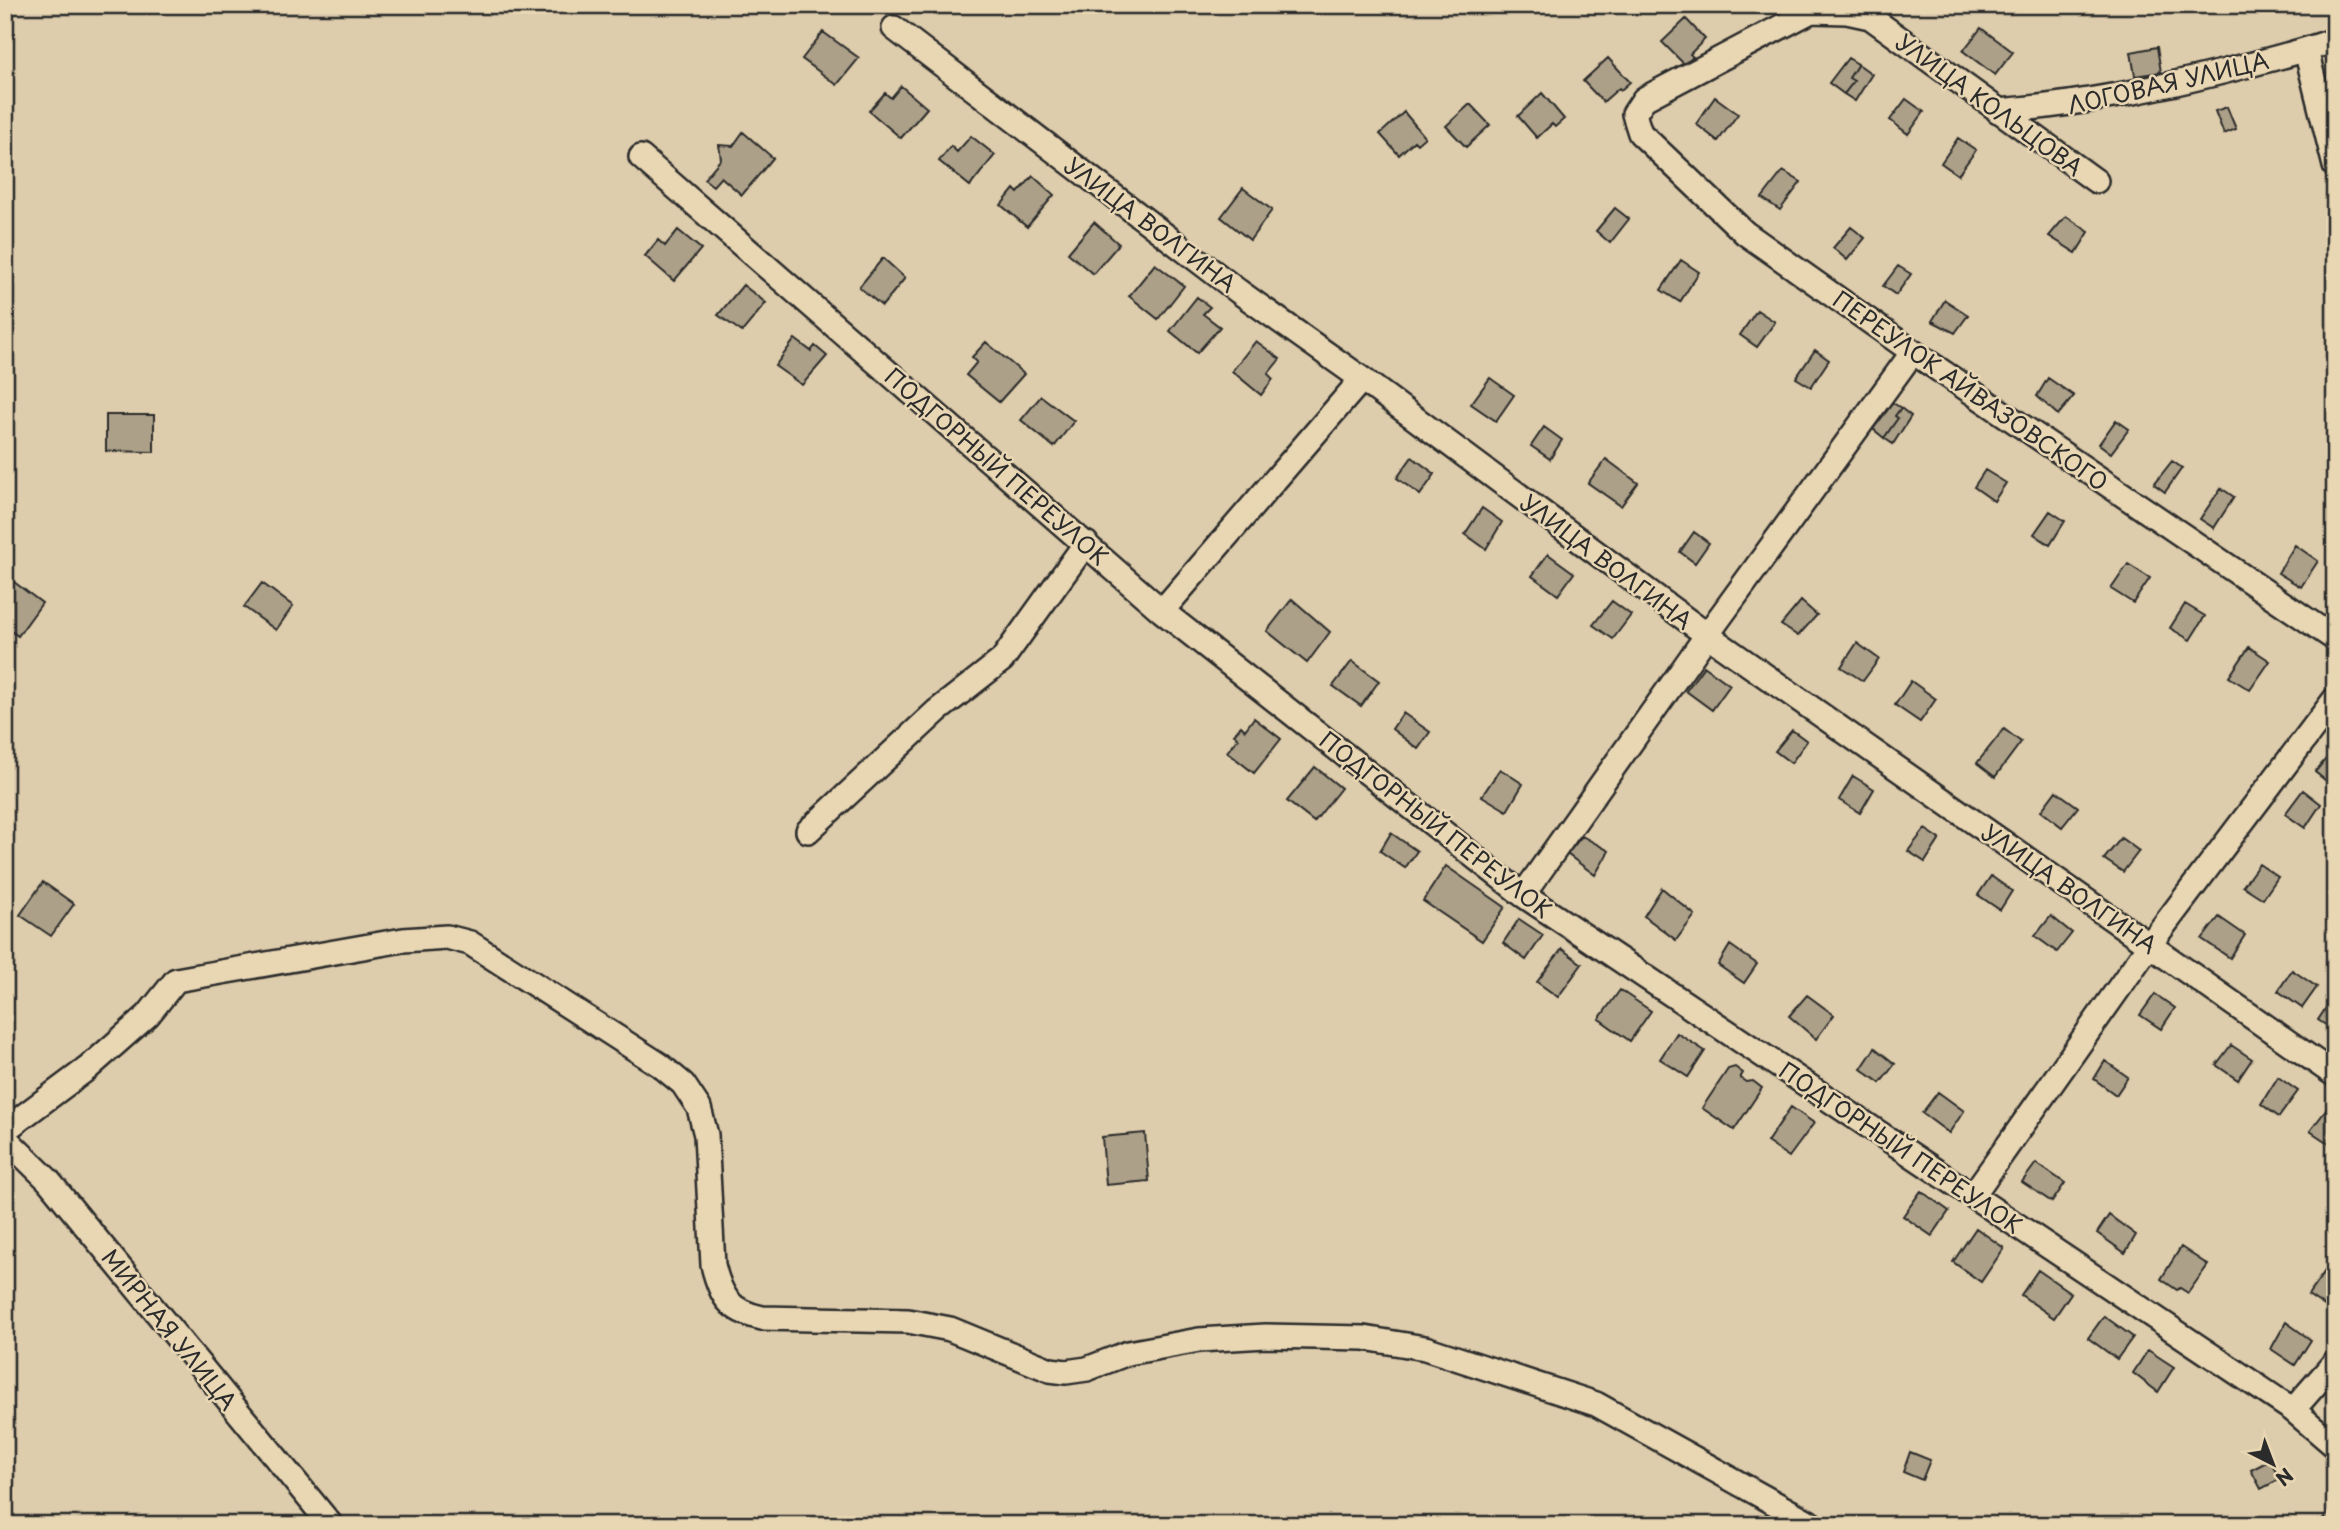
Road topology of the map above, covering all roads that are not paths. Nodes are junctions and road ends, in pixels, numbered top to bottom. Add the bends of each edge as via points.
1 (1809, 8) edge
2 (894, 28) dead end
3 (2335, 40) edge
4 (2306, 50) junction
5 (1998, 111) junction
6 (641, 157) dead end
7 (2335, 166) edge
8 (2096, 181) dead end
9 (1913, 352) junction
10 (1362, 379) junction
11 (1086, 543) junction
12 (1161, 611) junction
13 (1707, 635) junction
14 (2335, 639) edge
15 (2335, 699) edge
16 (808, 831) dead end
17 (1523, 895) junction
18 (2150, 944) junction
19 (2335, 1075) edge
20 (5, 1130) edge
21 (5, 1138) edge
22 (1973, 1195) junction
23 (2335, 1362) edge
24 (2293, 1410) junction
25 (2335, 1446) edge
26 (331, 1525) edge
27 (1814, 1525) edge

1 - 5 street, УЛИЦА КОЛЬЦОВА via 1870,18
1 - 9 street, ПЕРЕУЛОК АЙВАЗОВСКОГО via 1644,99 1634,114 1640,133 1745,233
2 - 10 street, УЛИЦА ВОЛГИНА via 1238,291
3 - 4 street, ЛОГОВАЯ УЛИЦА
4 - 5 street, ЛОГОВАЯ УЛИЦА via 2159,88 2056,107
4 - 7 street
5 - 8 street, УЛИЦА КОЛЬЦОВА
6 - 11 street, ПОДГОРНЫЙ ПЕРЕУЛОК
9 - 13 street
9 - 14 street, ПЕРЕУЛОК АЙВАЗОВСКОГО
10 - 12 street
10 - 13 street, УЛИЦА ВОЛГИНА
11 - 12 street, ПОДГОРНЫЙ ПЕРЕУЛОК
11 - 16 street via 1002,660 937,711
12 - 17 street, ПОДГОРНЫЙ ПЕРЕУЛОК
13 - 17 street
13 - 18 street, УЛИЦА ВОЛГИНА
15 - 18 street
17 - 22 street, ПОДГОРНЫЙ ПЕРЕУЛОК
18 - 19 street, УЛИЦА ВОЛГИНА
18 - 22 street
20 - 27 street via 148,1015 176,980 402,940 447,937 470,943 683,1084 699,1108 706,1135 718,1284 735,1309 748,1315 908,1321 950,1329 1050,1370 1066,1372 1138,1350 1199,1339 1364,1338 1426,1348 1596,1404
21 - 26 street, МИРНАЯ УЛИЦА via 48,1180
22 - 24 street, ПОДГОРНЫЙ ПЕРЕУЛОК
23 - 24 street
24 - 25 street, ПОДГОРНЫЙ ПЕРЕУЛОК

